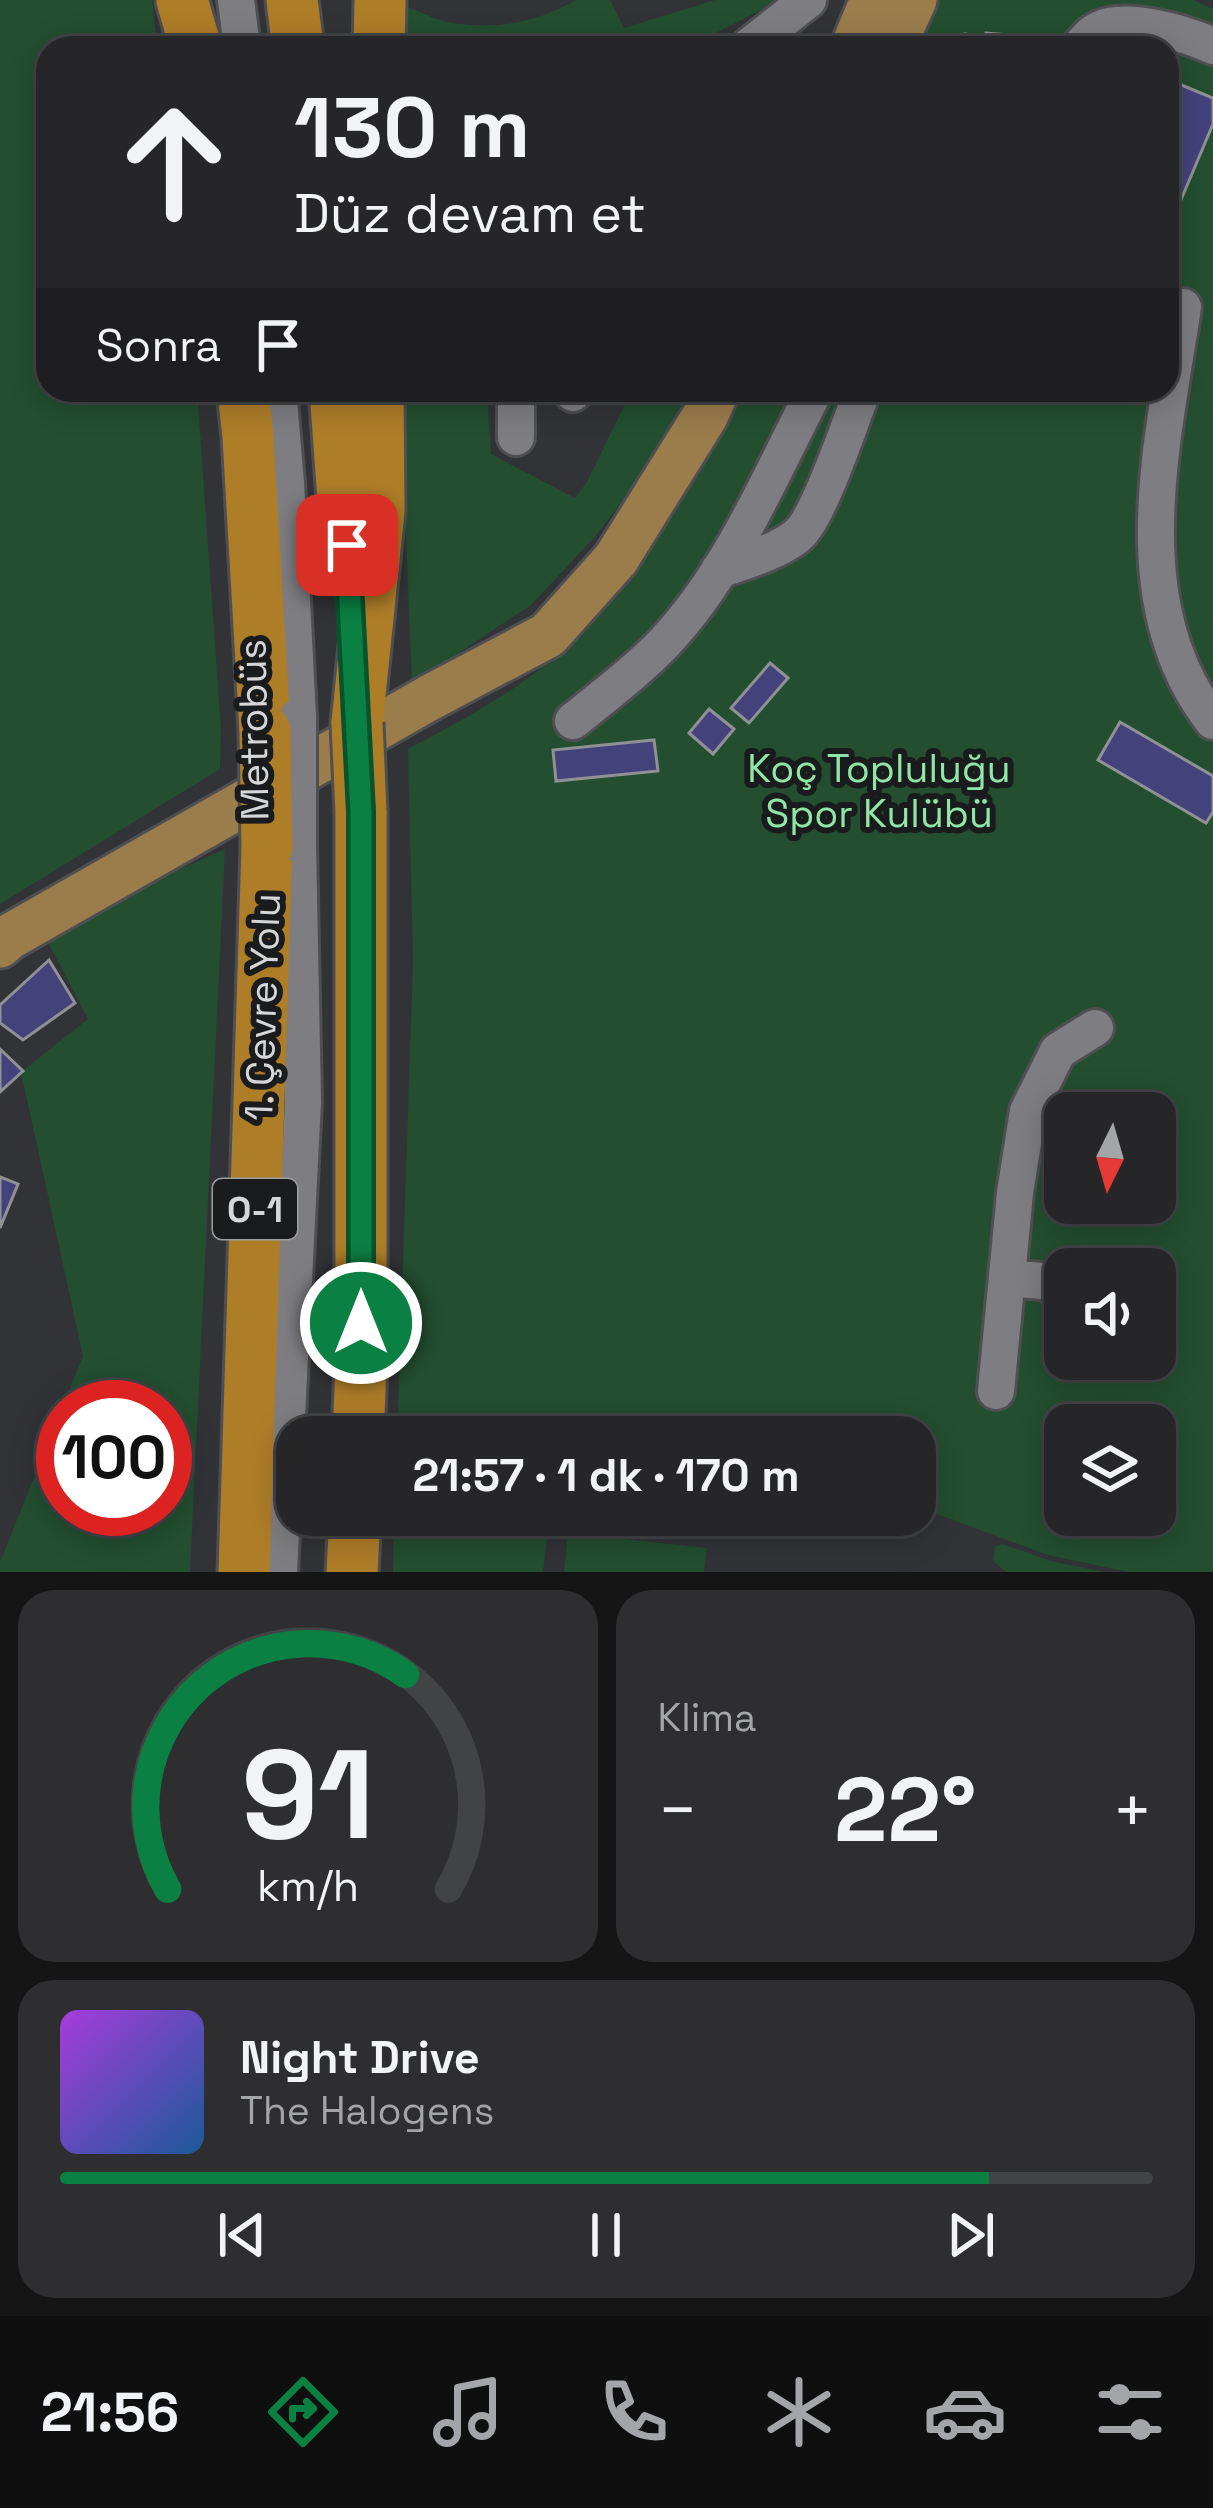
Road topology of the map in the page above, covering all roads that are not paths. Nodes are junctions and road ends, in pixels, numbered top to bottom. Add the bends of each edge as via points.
1 (182, 0) edge
2 (199, 0) edge
3 (236, 0) edge
4 (258, 0) edge
5 (292, 0) edge
6 (808, 0) edge
7 (872, 0) edge
8 (914, 0) edge
9 (196, 36) edge
10 (200, 36) edge
11 (240, 36) edge
12 (262, 36) edge
13 (296, 36) edge
14 (762, 36) edge
15 (858, 36) edge
16 (898, 36) edge
17 (1091, 36) edge
18 (1213, 46) edge
19 (1184, 307) dead end
20 (1179, 340) edge
21 (245, 402) edge
22 (279, 402) edge
23 (299, 402) edge
24 (334, 402) edge
25 (377, 402) edge
26 (516, 402) edge
27 (711, 402) edge
28 (809, 402) edge
29 (858, 402) edge
30 (1170, 402) edge
31 (517, 437) dead end
32 (719, 570) junction
33 (573, 721) dead end
34 (1213, 721) edge
35 (310, 722) junction
36 (312, 835) junction
37 (0, 945) edge
38 (1095, 1028) dead end
39 (1007, 1278) junction
40 (1044, 1281) edge
41 (996, 1390) dead end
42 (305, 1416) edge
43 (358, 1416) edge
44 (300, 1536) edge
45 (354, 1536) edge
46 (244, 1572) edge
47 (279, 1572) edge
48 (298, 1572) edge
49 (352, 1572) edge

1 - 9 highway
2 - 10 highway
3 - 11 lane
4 - 12 lane
5 - 13 highway
6 - 14 lane
7 - 15 main road
8 - 16 main road
17 - 18 lane via 1139,25
19 - 20 lane
21 - 35 highway, O-1
22 - 35 lane, Metrobüs
23 - 35 lane, Metrobüs via 317,622
24 - 35 highway, O-1
25 - 35 highway via 379,511
26 - 31 lane
27 - 37 main road via 616,559 548,634
28 - 32 lane
29 - 32 lane via 800,534
30 - 34 lane via 1155,500 1162,610 1188,687
32 - 33 lane via 668,639
35 - 36 highway, 1. Çevre Yolu / O-1, bridge
35 - 36 highway, 1. Çevre Yolu / O-1, bridge
36 - 42 lane, Metrobüs via 318,1101
36 - 43 highway, 1. Çevre Yolu / O-1 via 361,1298
36 - 46 highway, 1. Çevre Yolu / O-1
36 - 47 lane, Metrobüs
38 - 39 lane via 1058,1052 1028,1111
39 - 40 lane
39 - 41 lane
44 - 48 lane
45 - 49 highway

